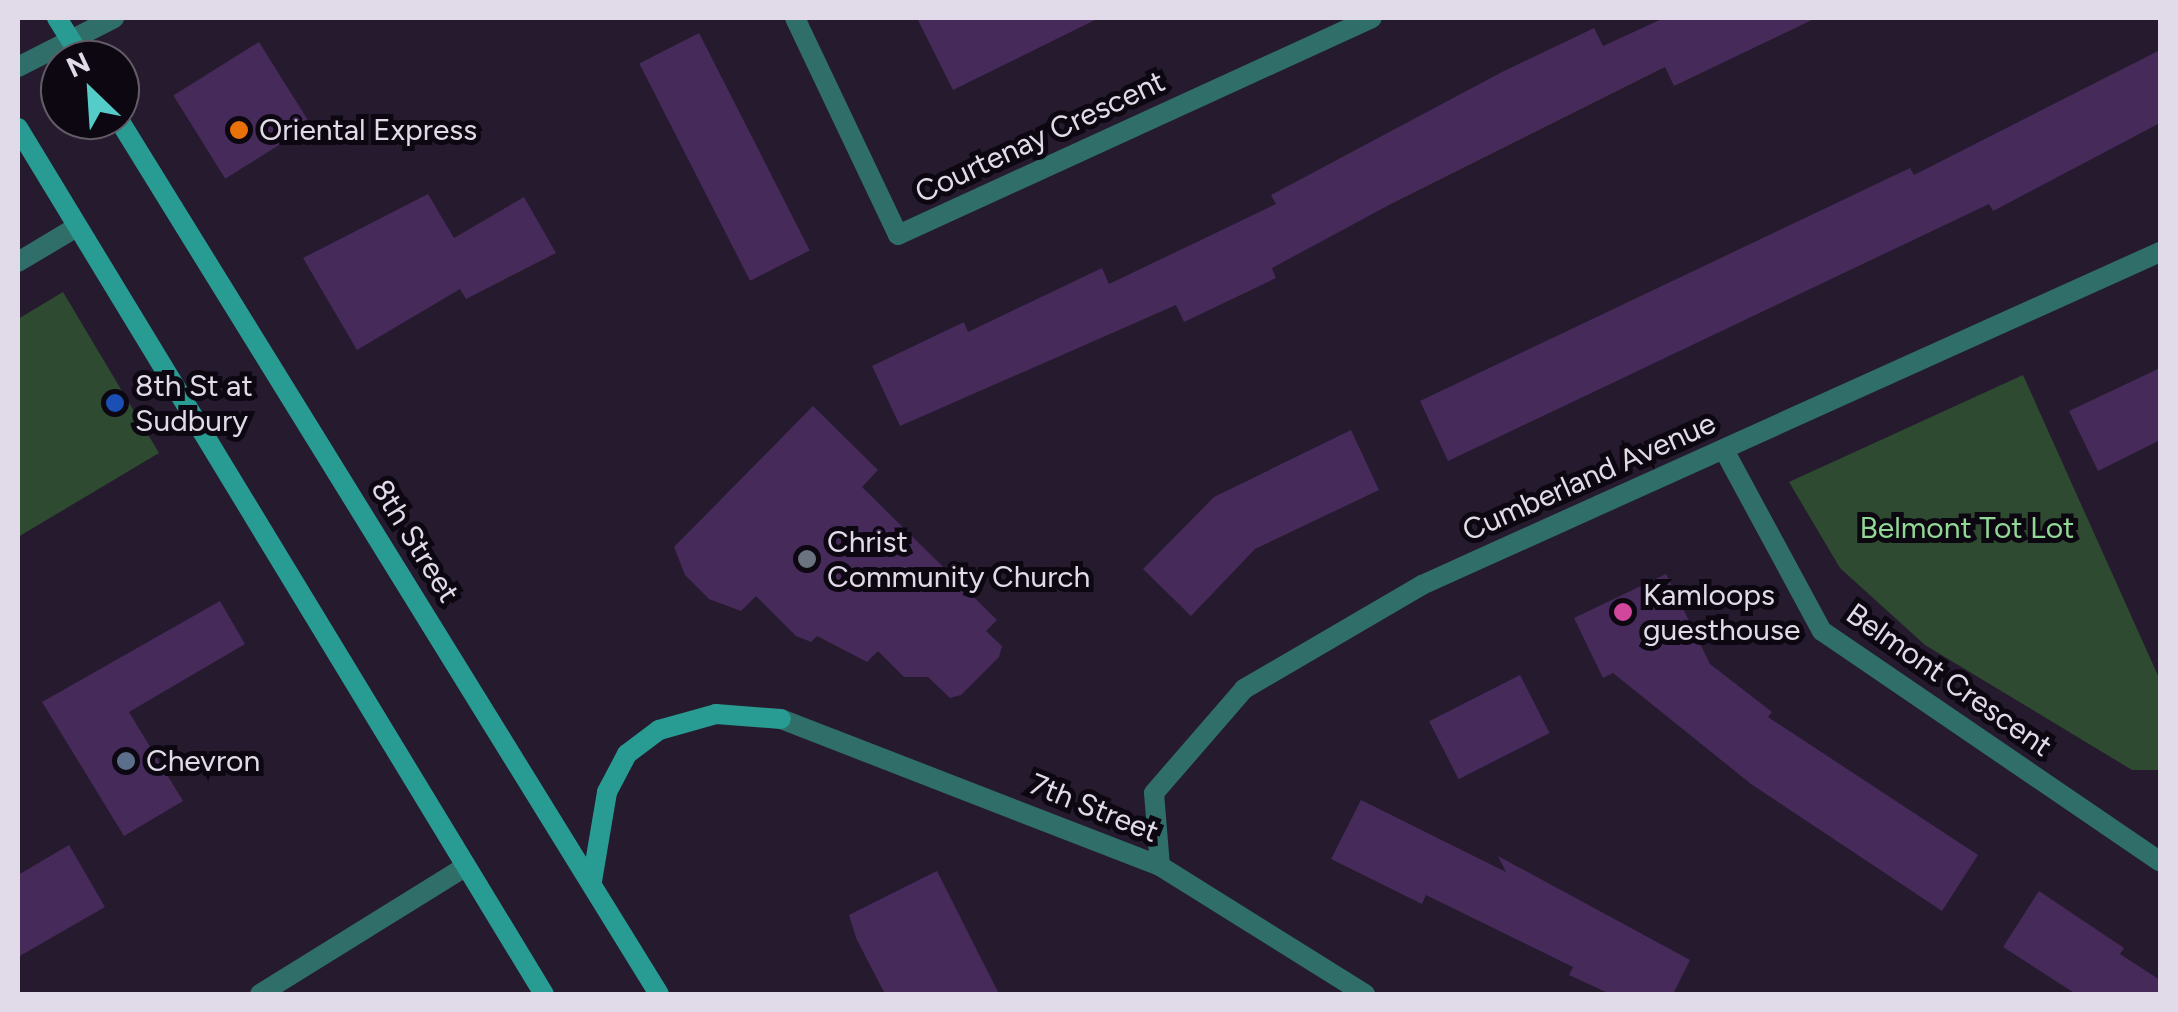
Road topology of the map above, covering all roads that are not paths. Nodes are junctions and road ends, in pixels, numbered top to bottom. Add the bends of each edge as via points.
1 (57, 18) edge
2 (114, 18) edge
3 (795, 18) edge
4 (1372, 18) edge
5 (70, 38) junction
6 (18, 67) edge
7 (18, 128) edge
8 (131, 140) edge
9 (76, 228) junction
10 (2160, 252) edge
11 (18, 262) edge
12 (1724, 450) junction
13 (781, 719) joint
14 (2152, 846) edge
15 (2160, 862) edge
16 (1160, 866) junction
17 (465, 867) junction
18 (592, 881) junction
19 (260, 994) edge
20 (544, 994) edge
21 (659, 994) edge
22 (1365, 994) edge

1 - 5 main road
2 - 5 street
3 - 4 street, Courtenay Crescent via 898,236
5 - 6 street
7 - 9 main road
8 - 18 main road, 8th Street
9 - 11 street
9 - 17 main road
10 - 12 street, Cumberland Avenue
12 - 14 street, Belmont Crescent via 1822,631
12 - 16 street, Cumberland Avenue via 1422,585 1244,688 1154,794
13 - 16 street, 7th Street
13 - 18 main road via 716,714 659,730 628,754 607,792
14 - 15 street, Belmont Crescent
16 - 22 street, 7th Street
17 - 19 street
17 - 20 main road
18 - 21 main road, 8th Street

